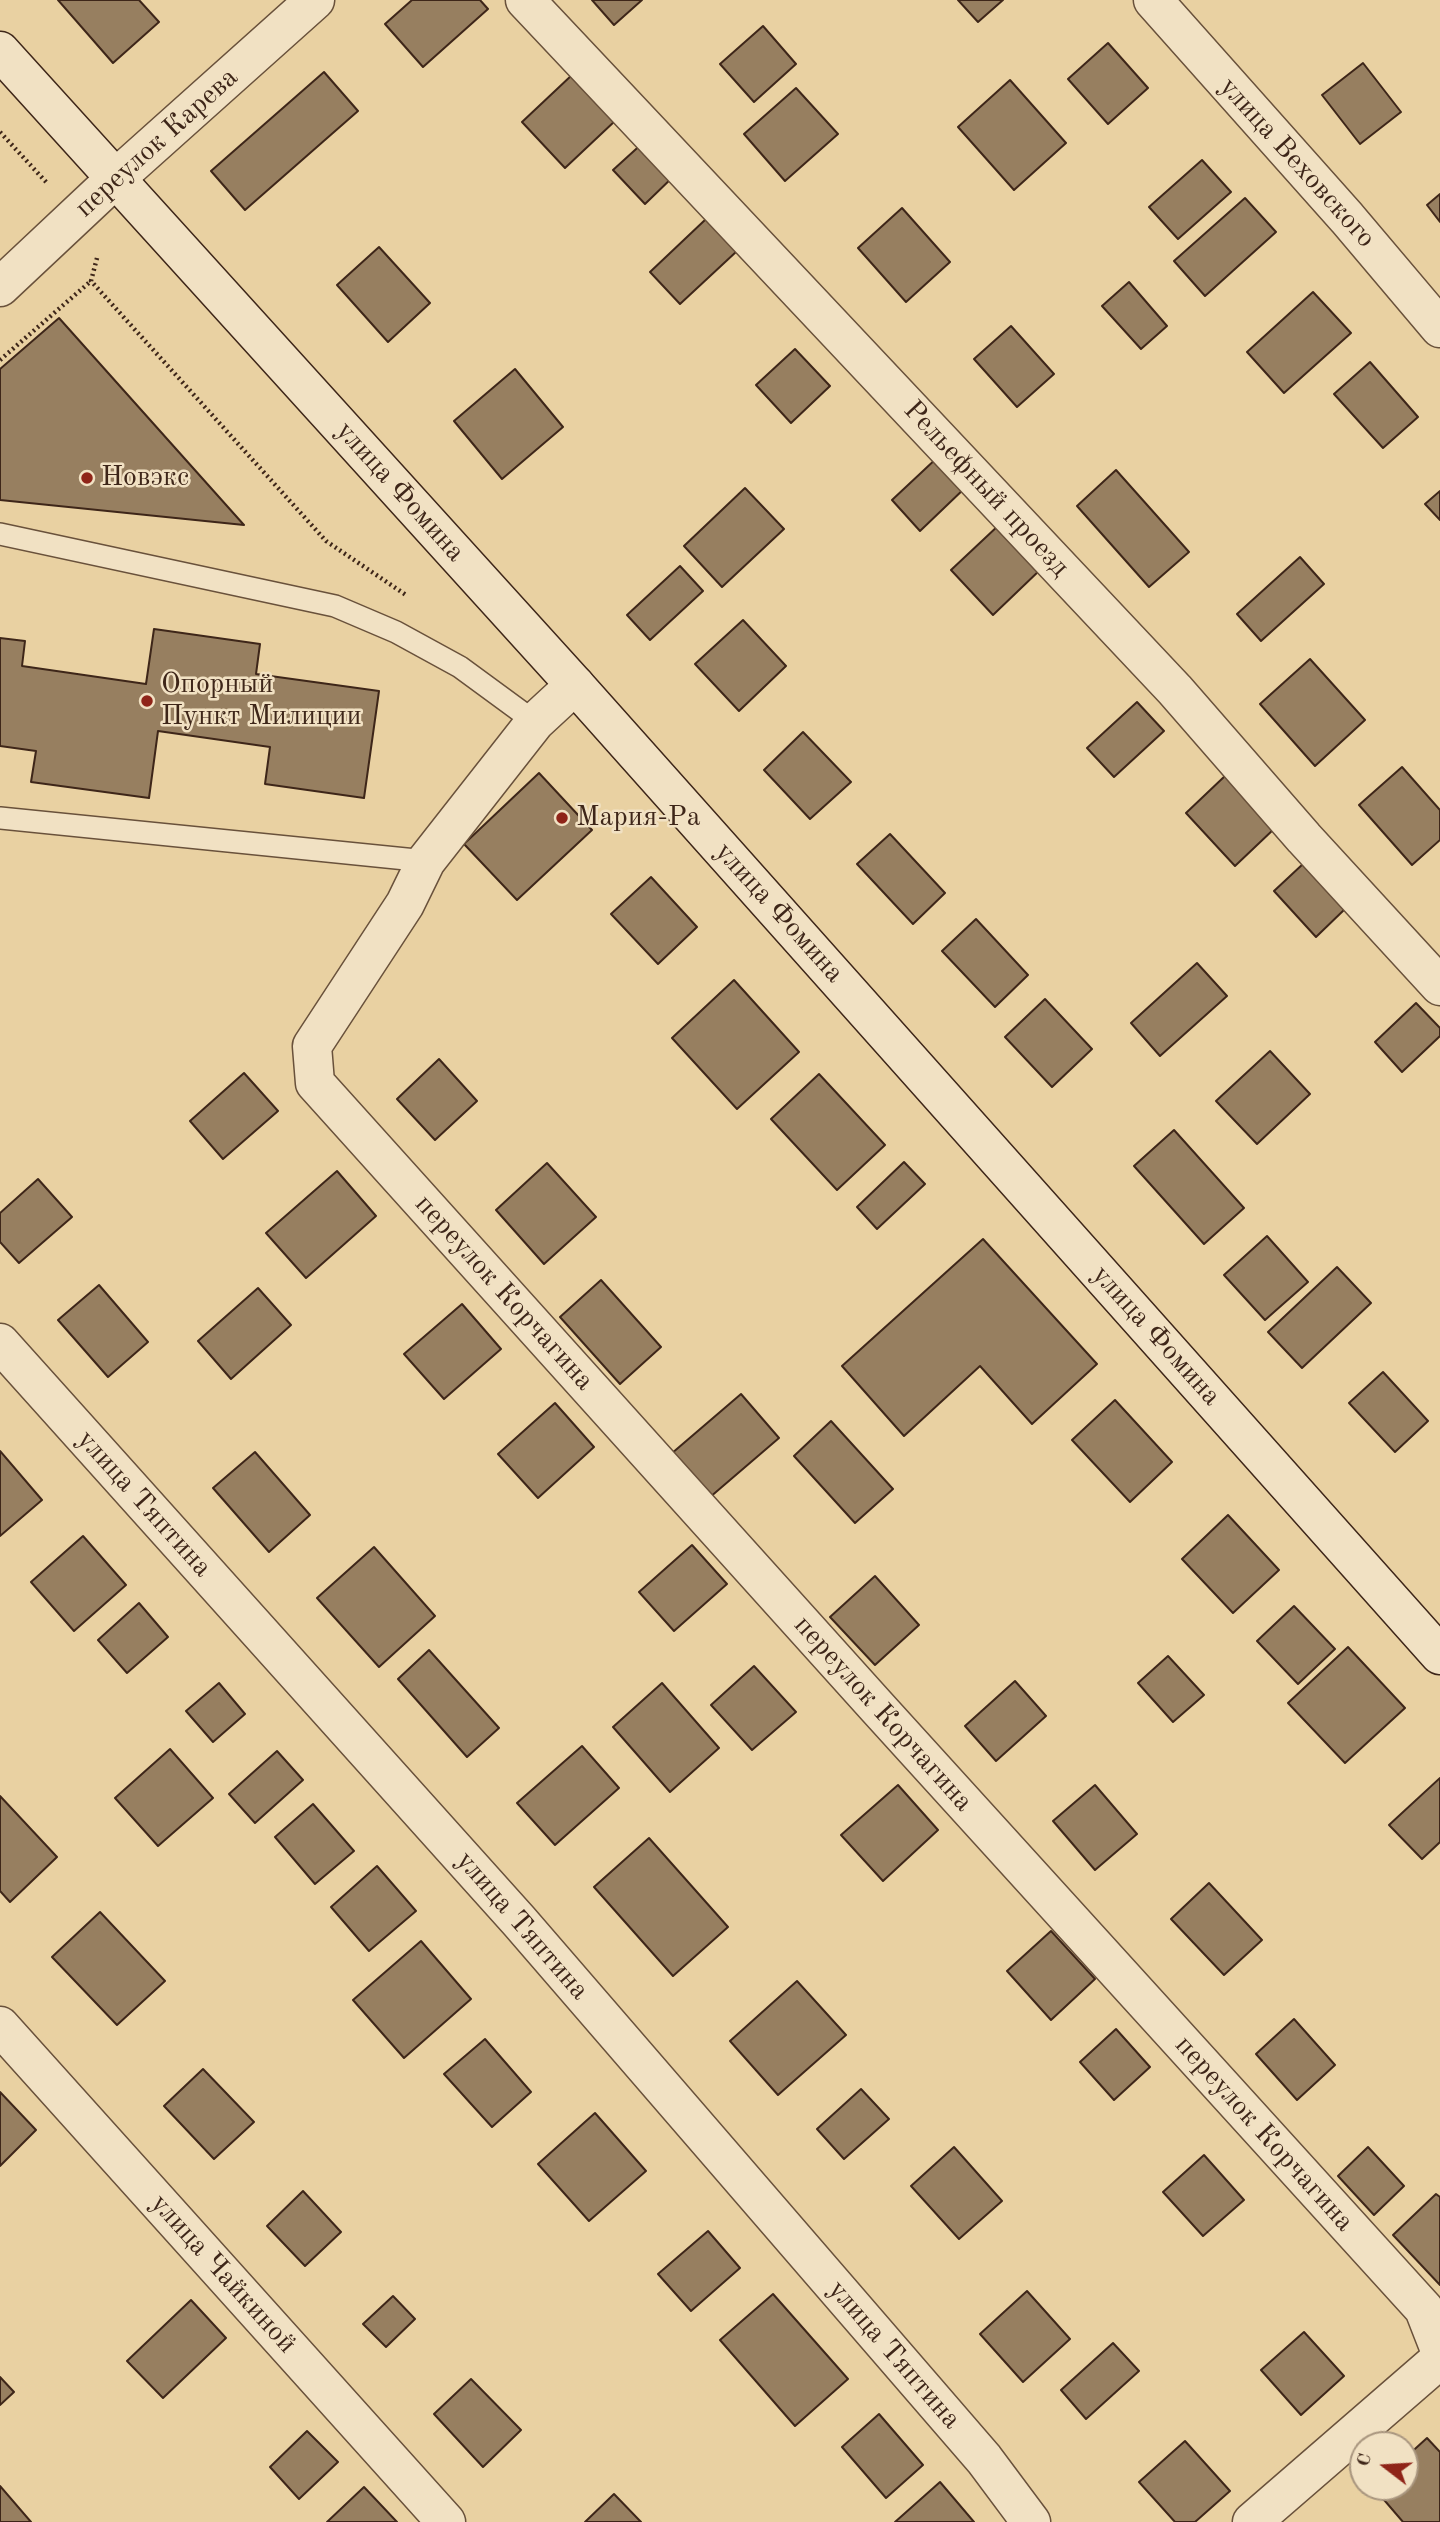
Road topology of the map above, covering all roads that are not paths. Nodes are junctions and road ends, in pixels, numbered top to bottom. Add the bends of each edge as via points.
1 (315, 0) edge
2 (525, 0) edge
3 (1153, 0) edge
4 (0, 51) edge
5 (115, 179) junction
6 (0, 288) edge
7 (1440, 328) edge
8 (0, 534) edge
9 (575, 685) junction
10 (535, 722) junction
11 (0, 818) edge
12 (426, 861) junction
13 (1440, 986) edge
14 (0, 1342) edge
15 (1440, 1655) edge
16 (0, 2026) edge
17 (1440, 2350) edge
18 (1440, 2360) edge
19 (446, 2522) edge
20 (1031, 2522) edge
21 (1252, 2522) edge

1 - 5 street, переулок Карева
2 - 13 street, Рельефный проезд via 1175,690
3 - 7 street, улица Веховского
4 - 5 street, улица Фомина
5 - 6 street, переулок Карева
5 - 9 street, улица Фомина
8 - 10 lane via 335,606 460,667
9 - 10 street
9 - 15 street, улица Фомина
10 - 12 street
11 - 12 lane
12 - 17 street, переулок Корчагина via 405,904 312,1046 315,1083 1424,2309
14 - 20 street, улица Тяптина via 519,1921 984,2459
16 - 19 street, улица Чайкиной
18 - 21 street

